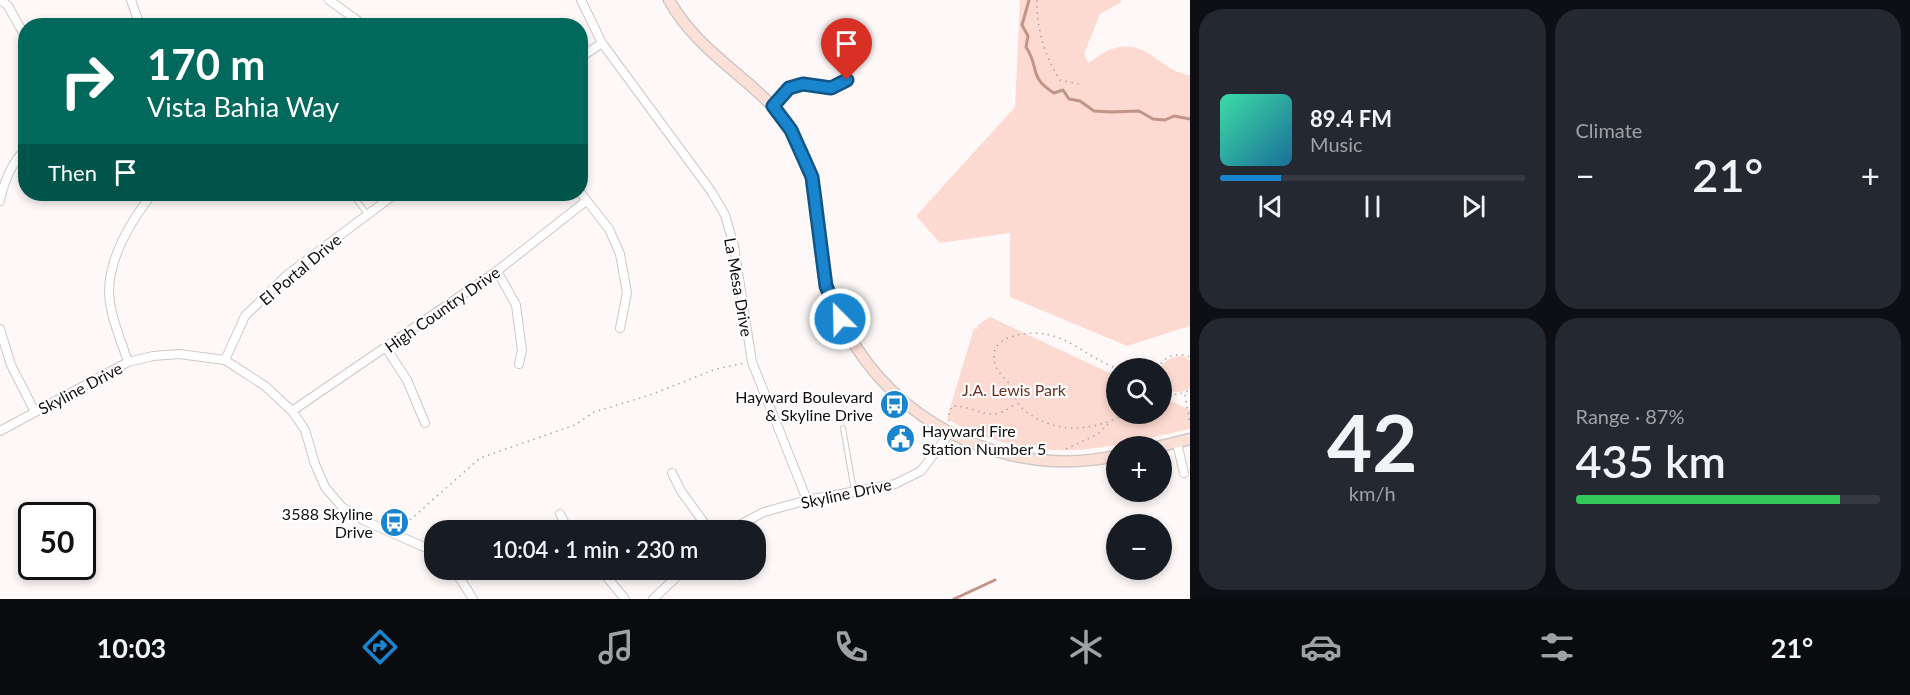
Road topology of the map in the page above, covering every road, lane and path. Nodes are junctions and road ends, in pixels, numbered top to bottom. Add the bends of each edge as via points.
1 (1, 0) edge
2 (131, 0) edge
3 (329, 0) edge
4 (581, 0) edge
5 (669, 0) edge
6 (1037, 0) edge
7 (137, 18) edge
8 (353, 18) edge
9 (18, 24) edge
10 (602, 43) junction
11 (588, 53) edge
12 (847, 80) dead end
13 (1079, 84) dead end
14 (773, 106) junction
15 (18, 156) edge
16 (0, 201) edge
17 (147, 201) edge
18 (358, 201) edge
19 (386, 201) edge
20 (586, 201) joint
21 (368, 214) junction
22 (497, 271) junction
23 (620, 328) dead end
24 (0, 329) edge
25 (386, 348) junction
26 (1190, 357) edge
27 (1166, 358) edge
28 (225, 360) junction
29 (128, 362) junction
30 (752, 362) junction
31 (519, 364) dead end
32 (1106, 364) edge
33 (1190, 390) edge
34 (1172, 394) edge
35 (1184, 394) junction
36 (1017, 403) junction
37 (292, 411) junction
38 (35, 412) junction
39 (425, 423) dead end
40 (1106, 424) edge
41 (1107, 424) edge
42 (1190, 424) edge
43 (843, 428) dead end
44 (0, 431) edge
45 (949, 434) junction
46 (1190, 439) edge
47 (1177, 443) junction
48 (1172, 444) edge
49 (1106, 458) edge
50 (1064, 462) junction
51 (1184, 473) dead end
52 (672, 474) dead end
53 (855, 492) junction
54 (807, 500) junction
55 (560, 514) dead end
56 (563, 520) edge
57 (702, 520) edge
58 (749, 520) edge
59 (395, 533) junction
60 (424, 547) edge
61 (461, 580) edge
62 (609, 580) edge
63 (673, 580) edge
64 (473, 599) edge
65 (625, 599) edge
66 (653, 599) edge

1 - 9 street
2 - 7 street
3 - 8 street
4 - 10 street, La Mesa Drive
5 - 14 main road via 698,39
6 - 13 path via 1037,22 1051,66 1060,80
10 - 11 street
10 - 30 street, La Mesa Drive via 725,215 734,246
12 - 14 street via 831,88 803,84 789,88
14 - 45 main road via 791,130 812,177 826,286 845,330 880,378 923,417
15 - 16 street
17 - 29 street via 117,251 109,290
18 - 21 lane
19 - 21 street, El Portal Drive
20 - 22 street, High Country Drive
20 - 23 street via 609,229 620,254 627,293
21 - 28 street, El Portal Drive via 287,275 245,316
22 - 25 street, High Country Drive
22 - 31 street via 516,305 522,350
24 - 38 street via 11,366
25 - 37 street, High Country Drive
25 - 39 street via 407,380
26 - 27 path via 1181,354
28 - 29 street, Skyline Drive via 178,354
28 - 37 street, Skyline Drive via 265,386
29 - 38 street, Skyline Drive
30 - 54 street, La Mesa Drive
30 - 59 path via 716,369 594,412 575,425 480,458
32 - 36 path via 1048,334 1006,338 994,354
33 - 35 path
34 - 35 path
35 - 42 path
36 - 40 path via 1056,426 1077,429
36 - 45 path via 995,415 952,406 948,413
37 - 59 street, Skyline Drive via 305,430 325,487 342,507
38 - 44 street, Skyline Drive
41 - 50 path via 1098,434 1066,449
43 - 53 lane
45 - 50 main road via 994,450 1045,462
45 - 53 street, Skyline Drive via 921,471 895,484
46 - 47 main road
47 - 48 main road
47 - 51 street
49 - 50 main road
52 - 57 street
53 - 54 street, Skyline Drive
54 - 58 street, Skyline Drive
55 - 56 street
59 - 60 street, Skyline Drive
61 - 64 street
62 - 65 street
63 - 66 street

